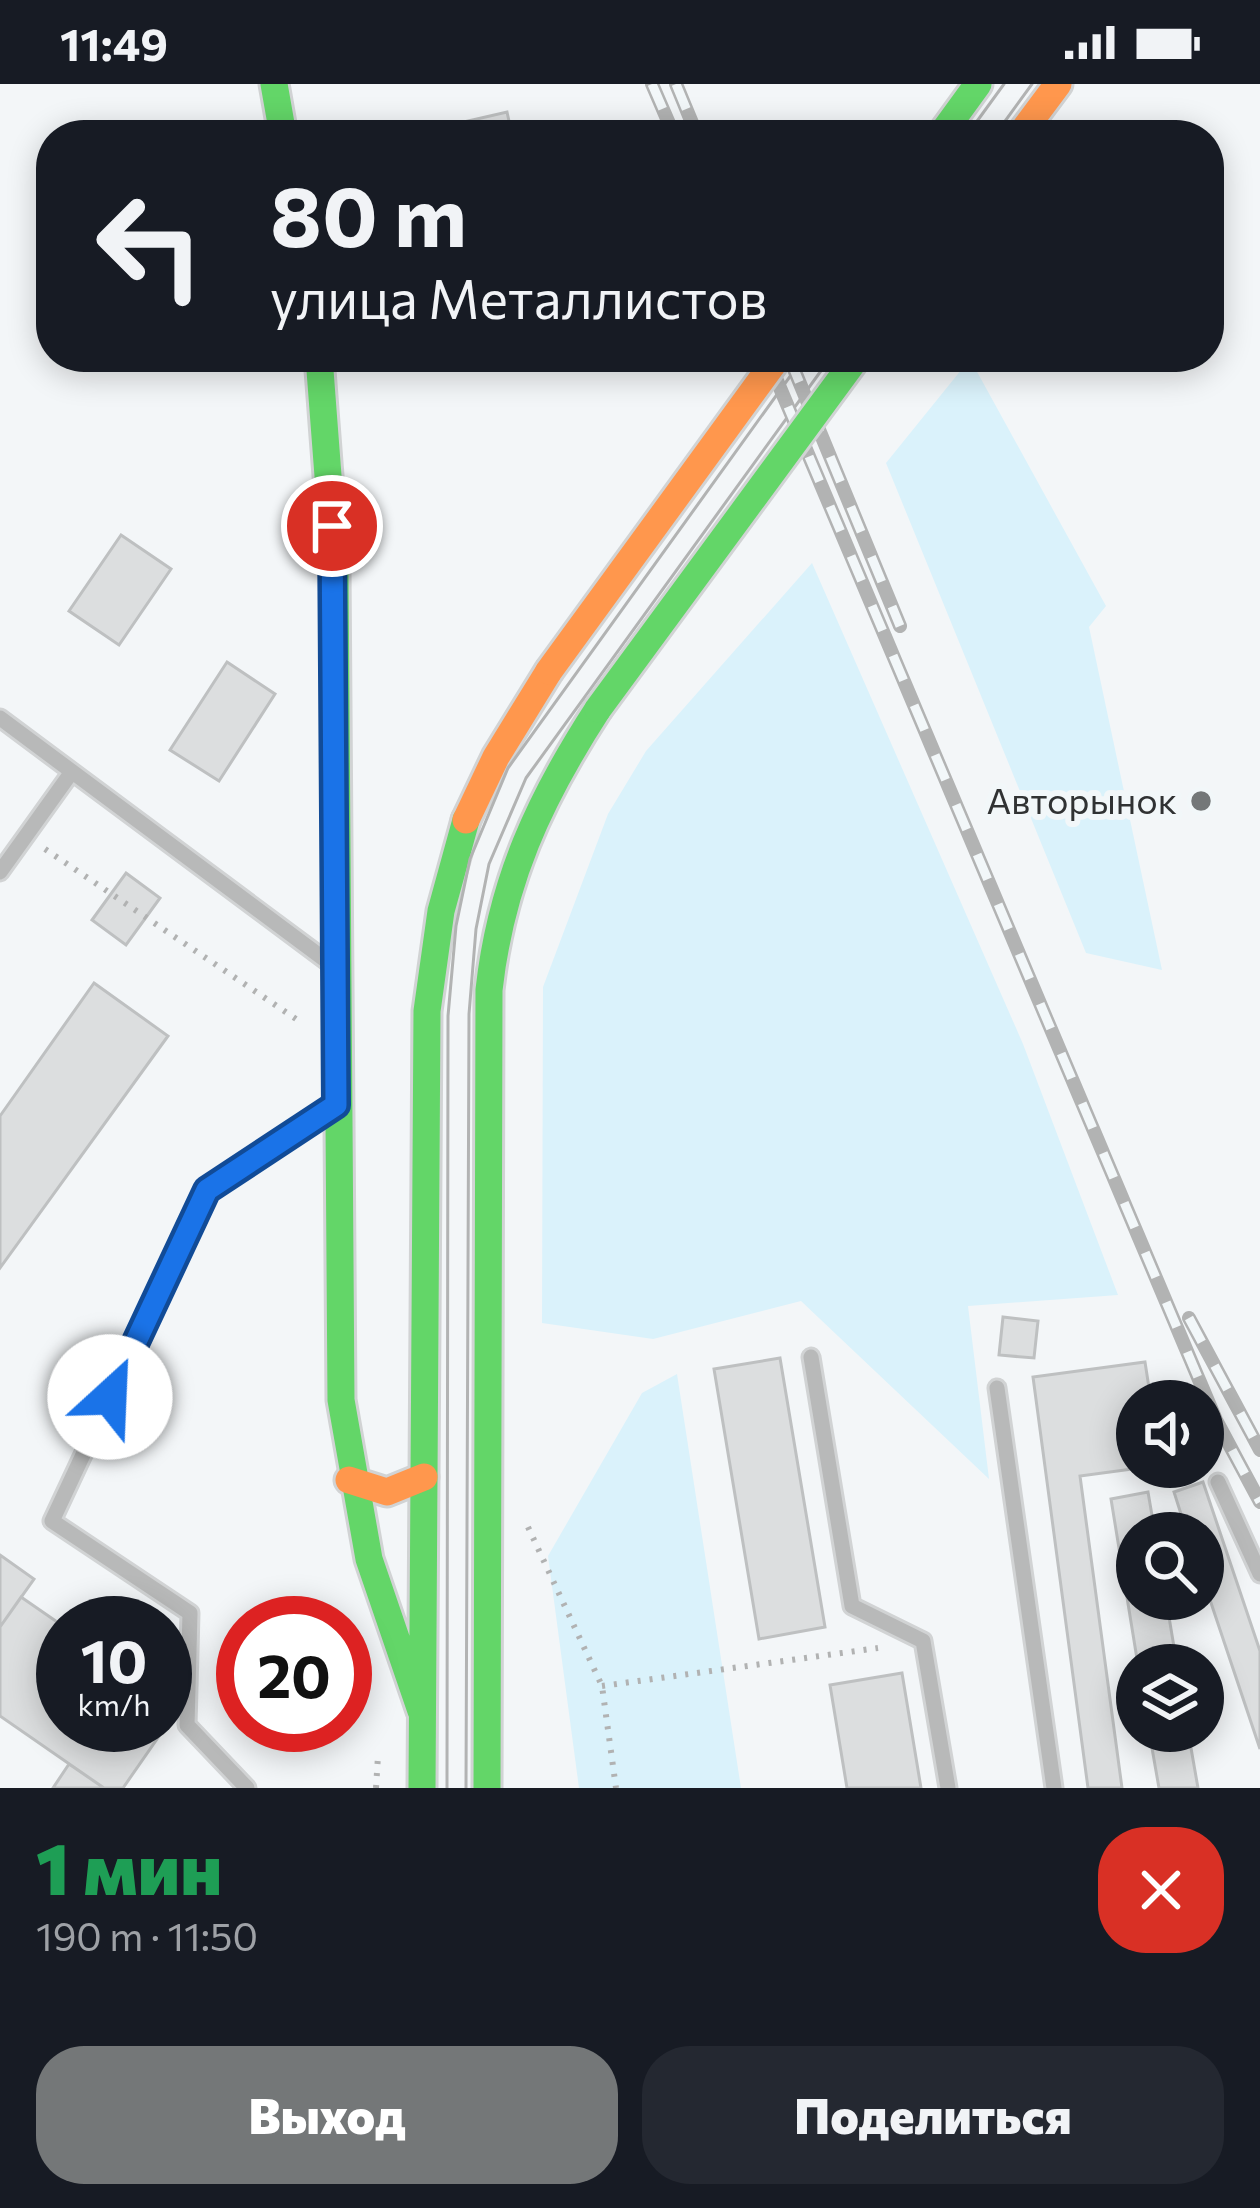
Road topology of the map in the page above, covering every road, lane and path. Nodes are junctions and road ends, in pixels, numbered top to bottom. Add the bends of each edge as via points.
1 (274, 84) edge
2 (978, 84) edge
3 (1058, 84) edge
4 (280, 120) edge
5 (951, 120) edge
6 (1032, 120) edge
7 (320, 372) edge
8 (767, 372) edge
9 (846, 372) edge
10 (0, 718) edge
11 (71, 773) junction
12 (27, 835) junction
13 (0, 872) edge
14 (334, 967) junction
15 (335, 1045) junction
16 (336, 1105) junction
17 (811, 1357) dead end
18 (997, 1388) dead end
19 (424, 1477) junction
20 (350, 1480) junction
21 (1221, 1488) edge
22 (520, 1509) dead end
23 (1260, 1574) edge
24 (923, 1641) junction
25 (602, 1686) junction
26 (424, 1717) junction
27 (247, 1788) edge
28 (422, 1788) edge
29 (487, 1788) edge
30 (616, 1788) edge
31 (947, 1788) edge
32 (1054, 1788) edge

1 - 4 main road
2 - 5 main road
3 - 6 main road
7 - 14 main road via 335,568
8 - 19 main road, bridge via 492,756 451,853 428,1011
9 - 29 main road, bridge via 598,709 537,802 508,866 489,990
10 - 11 lane
11 - 12 lane
11 - 14 lane
12 - 13 lane
12 - 15 path
14 - 15 main road
15 - 16 main road
16 - 20 main road via 341,1400
16 - 27 lane via 207,1190 52,1521 190,1612 188,1725
17 - 24 lane via 852,1606
18 - 32 lane
19 - 20 main road via 402,1492 369,1492
19 - 26 main road
20 - 26 main road via 387,1636
21 - 23 lane
22 - 25 path
24 - 25 path
24 - 31 lane
25 - 30 path
26 - 28 main road
26 - 29 main road

